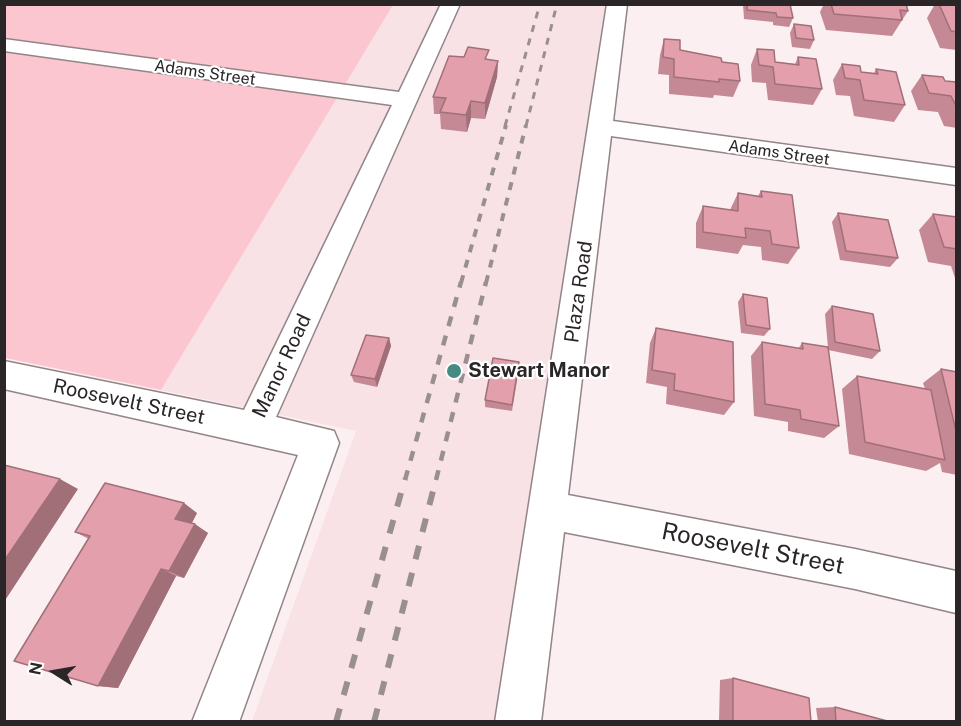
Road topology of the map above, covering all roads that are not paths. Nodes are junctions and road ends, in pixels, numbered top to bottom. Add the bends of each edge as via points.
1 (451, 4) edge
2 (617, 4) edge
3 (4, 45) edge
4 (406, 100) junction
5 (601, 127) junction
6 (957, 177) edge
7 (4, 375) edge
8 (253, 429) junction
9 (549, 510) junction
10 (957, 592) edge
11 (214, 722) edge
12 (518, 722) edge

1 - 4 street, Manor Road
2 - 5 street, Plaza Road
3 - 4 street, Adams Street
4 - 8 street, Manor Road
5 - 6 street, Adams Street
5 - 9 street, Plaza Road
7 - 8 street, Roosevelt Street
8 - 11 street, Manor Road via 321,443
9 - 10 street, Roosevelt Street
9 - 12 street, Plaza Road

